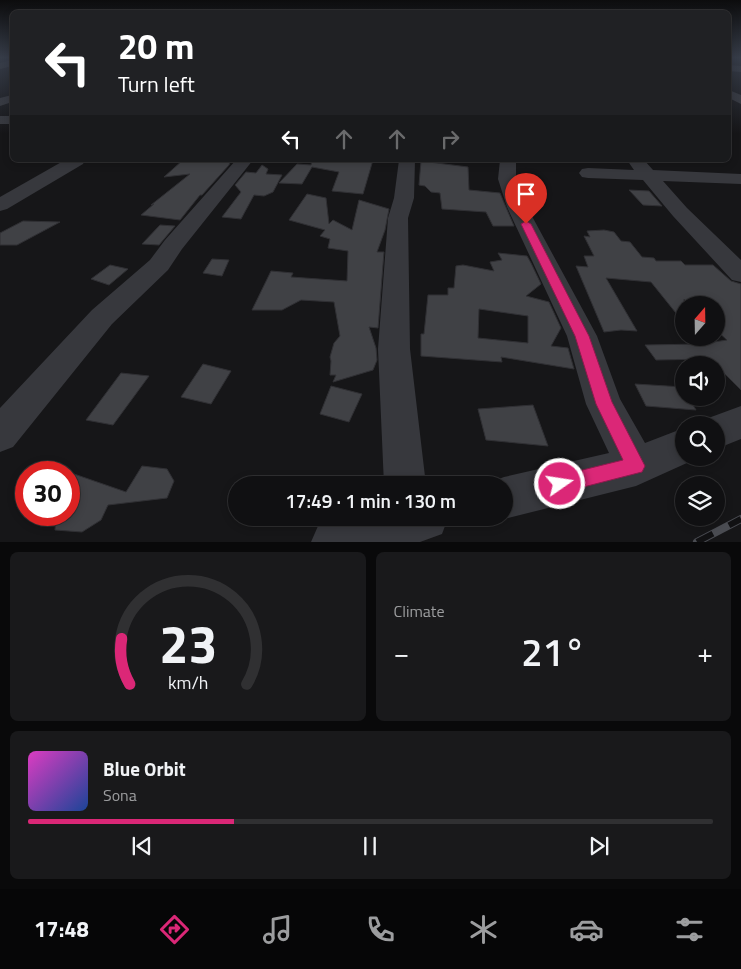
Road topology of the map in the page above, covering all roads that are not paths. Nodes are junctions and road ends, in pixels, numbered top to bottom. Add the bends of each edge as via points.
1 (70, 162) edge
2 (243, 162) edge
3 (408, 162) edge
4 (508, 162) edge
5 (641, 167) edge
6 (44, 169) edge
7 (588, 174) dead end
8 (741, 179) edge
9 (0, 205) edge
10 (741, 274) edge
11 (741, 422) edge
12 (725, 428) edge
13 (0, 435) edge
14 (675, 450) edge
15 (636, 466) junction
16 (408, 476) edge
17 (513, 496) edge
18 (374, 526) edge
19 (334, 542) edge

1 - 6 street
2 - 13 street via 159,265 102,317
3 - 16 street via 398,218 394,349
4 - 15 street via 507,179 518,206 582,336 604,404
5 - 7 street
5 - 8 street
5 - 10 street
6 - 9 street
11 - 12 street
14 - 15 street
15 - 17 street
18 - 19 street

